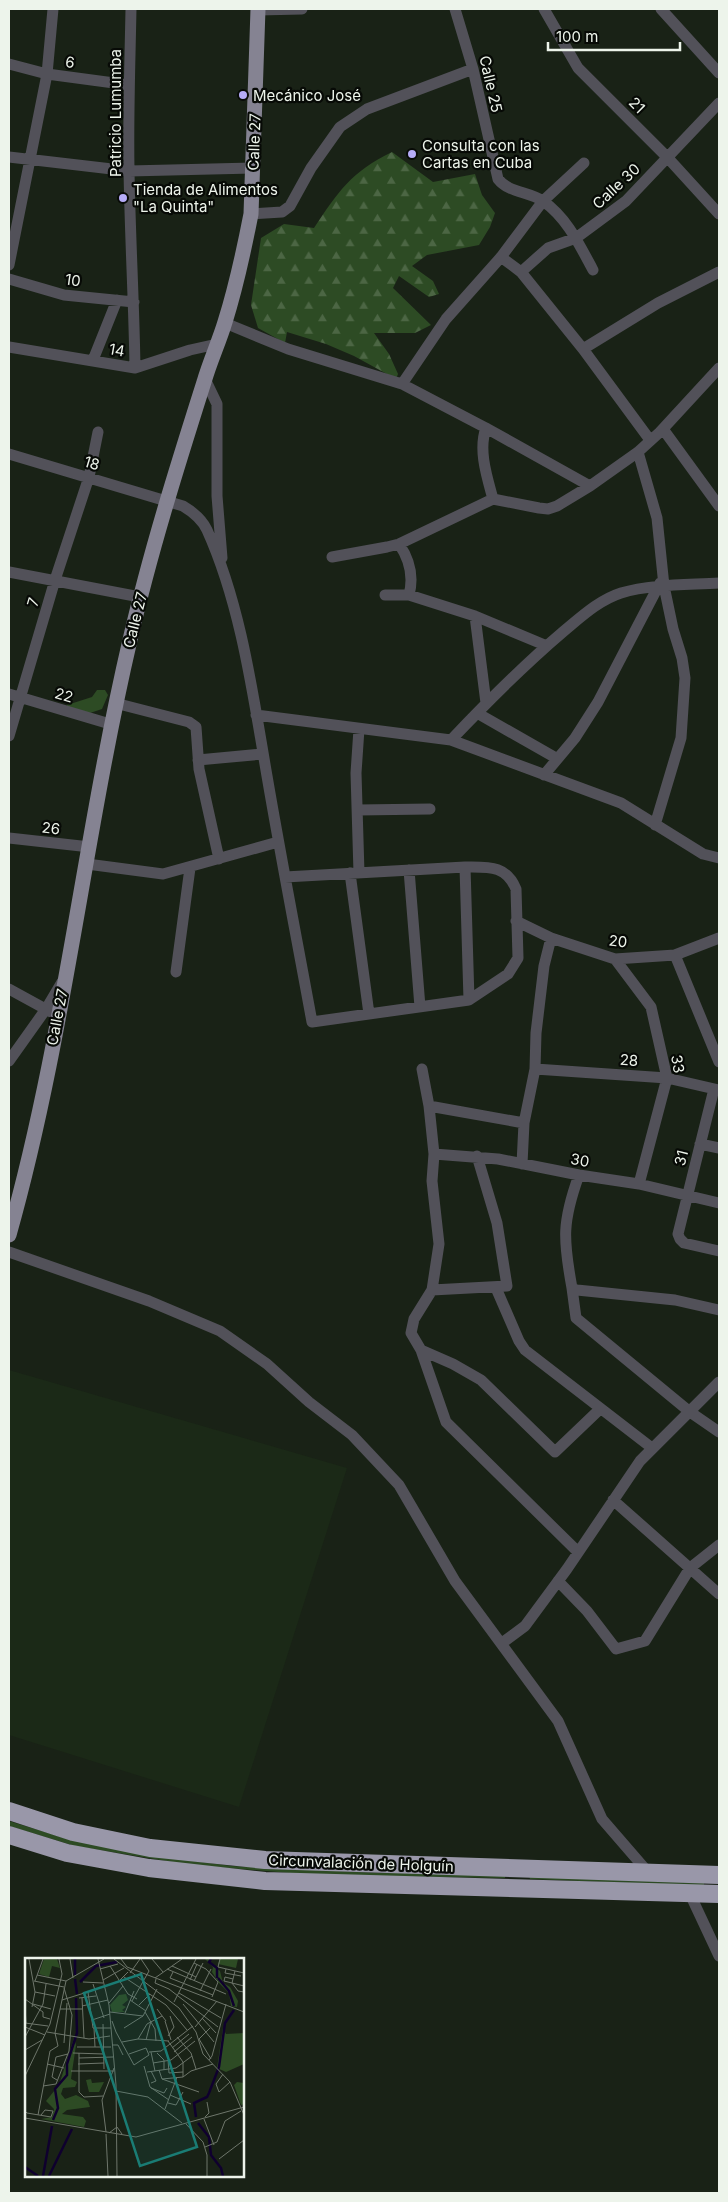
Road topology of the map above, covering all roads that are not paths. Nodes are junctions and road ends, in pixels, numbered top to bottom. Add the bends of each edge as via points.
1 (53, 9) edge
2 (131, 9) edge
3 (258, 9) edge
4 (302, 9) edge
5 (454, 9) edge
6 (544, 9) edge
7 (661, 9) edge
8 (9, 64) edge
9 (473, 70) junction
10 (719, 73) edge
11 (47, 74) junction
12 (129, 84) junction
13 (719, 104) edge
14 (9, 157) edge
15 (667, 157) junction
16 (30, 161) junction
17 (584, 163) dead end
18 (253, 168) junction
19 (129, 171) junction
20 (543, 201) junction
21 (251, 214) junction
22 (719, 214) edge
23 (12, 238) edge
24 (576, 238) junction
25 (501, 257) junction
26 (9, 265) edge
27 (593, 270) dead end
28 (521, 272) junction
29 (719, 272) edge
30 (9, 279) edge
31 (117, 300) junction
32 (134, 302) junction
33 (225, 323) junction
34 (217, 344) junction
35 (9, 347) edge
36 (583, 349) junction
37 (93, 360) junction
38 (135, 368) junction
39 (719, 368) edge
40 (205, 379) junction
41 (402, 384) junction
42 (486, 428) junction
43 (662, 429) junction
44 (98, 432) dead end
45 (650, 440) junction
46 (638, 452) junction
47 (9, 454) edge
48 (89, 478) junction
49 (590, 486) junction
50 (493, 499) junction
51 (166, 501) junction
52 (719, 506) edge
53 (399, 544) junction
54 (332, 557) dead end
55 (9, 572) edge
56 (223, 572) junction
57 (55, 580) junction
58 (662, 583) junction
59 (719, 583) edge
60 (385, 594) dead end
61 (409, 595) junction
62 (140, 596) junction
63 (475, 616) junction
64 (547, 646) junction
65 (14, 696) edge
66 (115, 703) junction
67 (486, 703) junction
68 (477, 713) junction
69 (256, 715) junction
70 (110, 724) junction
71 (359, 729) junction
72 (9, 736) edge
73 (451, 740) junction
74 (263, 754) junction
75 (556, 758) junction
76 (198, 760) junction
77 (544, 775) junction
78 (430, 809) dead end
79 (358, 810) junction
80 (655, 825) junction
81 (9, 838) edge
82 (278, 842) junction
83 (90, 847) junction
84 (219, 858) junction
85 (719, 858) edge
86 (87, 864) junction
87 (465, 867) junction
88 (190, 868) junction
89 (409, 870) junction
90 (354, 873) junction
91 (285, 877) junction
92 (516, 921) junction
93 (551, 938) junction
94 (719, 938) edge
95 (675, 954) junction
96 (614, 959) junction
97 (176, 972) dead end
98 (9, 989) edge
99 (469, 1000) junction
100 (420, 1007) junction
101 (52, 1012) junction
102 (369, 1014) junction
103 (9, 1061) edge
104 (719, 1062) edge
105 (535, 1069) junction
106 (422, 1070) dead end
107 (667, 1078) junction
108 (716, 1090) edge
109 (429, 1106) junction
110 (524, 1123) junction
111 (700, 1144) junction
112 (719, 1148) edge
113 (434, 1154) junction
114 (477, 1156) junction
115 (522, 1164) junction
116 (580, 1175) junction
117 (639, 1184) junction
118 (687, 1196) junction
119 (719, 1203) edge
120 (9, 1235) edge
121 (719, 1251) edge
122 (9, 1252) edge
123 (496, 1288) junction
124 (572, 1288) junction
125 (432, 1290) junction
126 (719, 1310) edge
127 (421, 1350) junction
128 (719, 1382) edge
129 (600, 1408) junction
130 (690, 1412) junction
131 (719, 1432) edge
132 (652, 1448) junction
133 (613, 1500) junction
134 (719, 1545) edge
135 (578, 1552) junction
136 (690, 1568) junction
137 (558, 1581) junction
138 (719, 1594) edge
139 (502, 1644) junction
140 (9, 1811) edge
141 (9, 1835) edge
142 (647, 1872) junction
143 (719, 1875) edge
144 (689, 1892) junction
145 (719, 1894) edge
146 (719, 1956) edge

1 - 11 street
2 - 12 street, Patricio Lumumba
3 - 4 street
3 - 18 main road, Calle 27
5 - 9 street, Calle 25
6 - 15 street, 21 via 578,68
7 - 10 street
8 - 11 street, 6
9 - 20 street, Calle 25 via 498,179 506,187
9 - 21 street via 368,109 340,127 297,190 290,206 282,212
11 - 12 street, 6
11 - 16 street
12 - 19 street, Patricio Lumumba
13 - 15 street, Calle 30
14 - 16 street
15 - 22 street, 21
15 - 24 street, Calle 30 via 626,201
16 - 19 street
16 - 23 street
17 - 20 street
18 - 19 street
18 - 21 main road, Calle 27
19 - 32 street, Patricio Lumumba
20 - 24 street, Calle 25 via 561,217
20 - 25 street
21 - 33 main road, Calle 27
23 - 26 street
24 - 27 street, Calle 25
24 - 28 street, Calle 30 via 548,248
25 - 28 street
25 - 41 street via 446,319
28 - 36 street
29 - 36 street via 658,303
30 - 31 street, 10 via 64,295
31 - 32 street, 10
31 - 37 street
32 - 38 street, Patricio Lumumba
33 - 34 main road, Calle 27
33 - 41 street via 288,349
34 - 38 street, 14
34 - 40 main road, Calle 27
35 - 37 street, 14
36 - 45 street
37 - 38 street, 14
39 - 43 street
40 - 51 main road, Calle 27
40 - 56 street via 217,404 217,496
41 - 42 street
42 - 49 street
42 - 50 street via 484,462
43 - 45 street
43 - 52 street
44 - 48 street, 7
45 - 46 street
46 - 49 street
46 - 58 street via 657,518
47 - 48 street, 18
48 - 51 street, 18
48 - 57 street, 7
49 - 50 street via 548,509
50 - 53 street
51 - 56 street, 18 via 192,511 203,524
51 - 62 main road, Calle 27
53 - 54 street
53 - 61 street via 407,556 411,572
55 - 57 street
56 - 69 street
57 - 62 street
57 - 65 street, 7
58 - 59 street
58 - 64 street via 608,599 586,612
58 - 75 street via 598,702 575,738
58 - 80 street via 682,658 684,687 681,738
60 - 61 street
61 - 63 street
62 - 66 main road, Calle 27
63 - 64 street
63 - 67 street
64 - 67 street
65 - 70 street, 22
65 - 72 street, 7
66 - 70 main road, Calle 27
66 - 76 street via 189,722 196,727
67 - 68 street
68 - 73 street
68 - 75 street
69 - 71 street
69 - 74 street
70 - 83 main road, Calle 27
71 - 73 street
71 - 79 street
73 - 77 street
74 - 76 street
74 - 82 street
75 - 77 street
76 - 84 street
77 - 80 street via 621,804
78 - 79 street
79 - 90 street
80 - 85 street via 703,854
81 - 83 street, 26
82 - 84 street
82 - 91 street
83 - 86 main road, Calle 27
84 - 88 street
86 - 88 street via 163,874
86 - 101 main road, Calle 27 via 66,976
87 - 89 street
87 - 92 street via 488,867 505,872 516,890
87 - 99 street
88 - 97 street
89 - 90 street
89 - 100 street
90 - 91 street
90 - 102 street
91 - 102 street via 312,1022
92 - 93 street, 20
92 - 99 street via 518,958 515,966
93 - 96 street, 20
93 - 105 street via 537,1023
94 - 95 street, 20
95 - 96 street, 20
95 - 104 street
96 - 107 street, 33 via 651,1007
98 - 101 street
99 - 100 street
100 - 102 street
101 - 103 street
101 - 120 main road, Calle 27 via 22,1187
105 - 107 street, 28
105 - 110 street
106 - 109 street
107 - 108 street, 28
107 - 117 street, 33
108 - 111 street, 31
109 - 110 street
109 - 113 street
110 - 115 street
111 - 112 street
111 - 118 street, 31
113 - 114 street, 30
113 - 125 street via 432,1181 439,1244
114 - 115 street, 30
114 - 123 street via 497,1223 507,1286
115 - 116 street, 30
116 - 117 street, 30
116 - 124 street via 568,1206 565,1226
117 - 118 street, 30
118 - 119 street, 30
118 - 121 street, 31 via 678,1234 680,1239 684,1243
122 - 139 street via 149,1301 220,1331 267,1364 352,1435 399,1484 455,1581
123 - 125 street
123 - 129 street via 525,1350
124 - 126 street via 675,1300
124 - 130 street via 576,1318
125 - 127 street via 414,1318 411,1333
127 - 129 street via 481,1380 555,1452
127 - 135 street via 446,1422
128 - 130 street
129 - 132 street
130 - 131 street
130 - 132 street
132 - 133 street
133 - 135 street
133 - 136 street
134 - 136 street
135 - 137 street
136 - 137 street via 645,1641 616,1649 587,1611
136 - 138 street
137 - 139 street via 525,1626
139 - 142 street via 558,1721 602,1819
140 - 142 highway, Circunvalación de Holguín via 73,1832 150,1848 265,1860
141 - 144 highway, Circunvalación de Holguín via 68,1853 149,1868 264,1881
142 - 143 highway, Circunvalación de Holguín
144 - 145 highway, Circunvalación de Holguín
144 - 146 street

